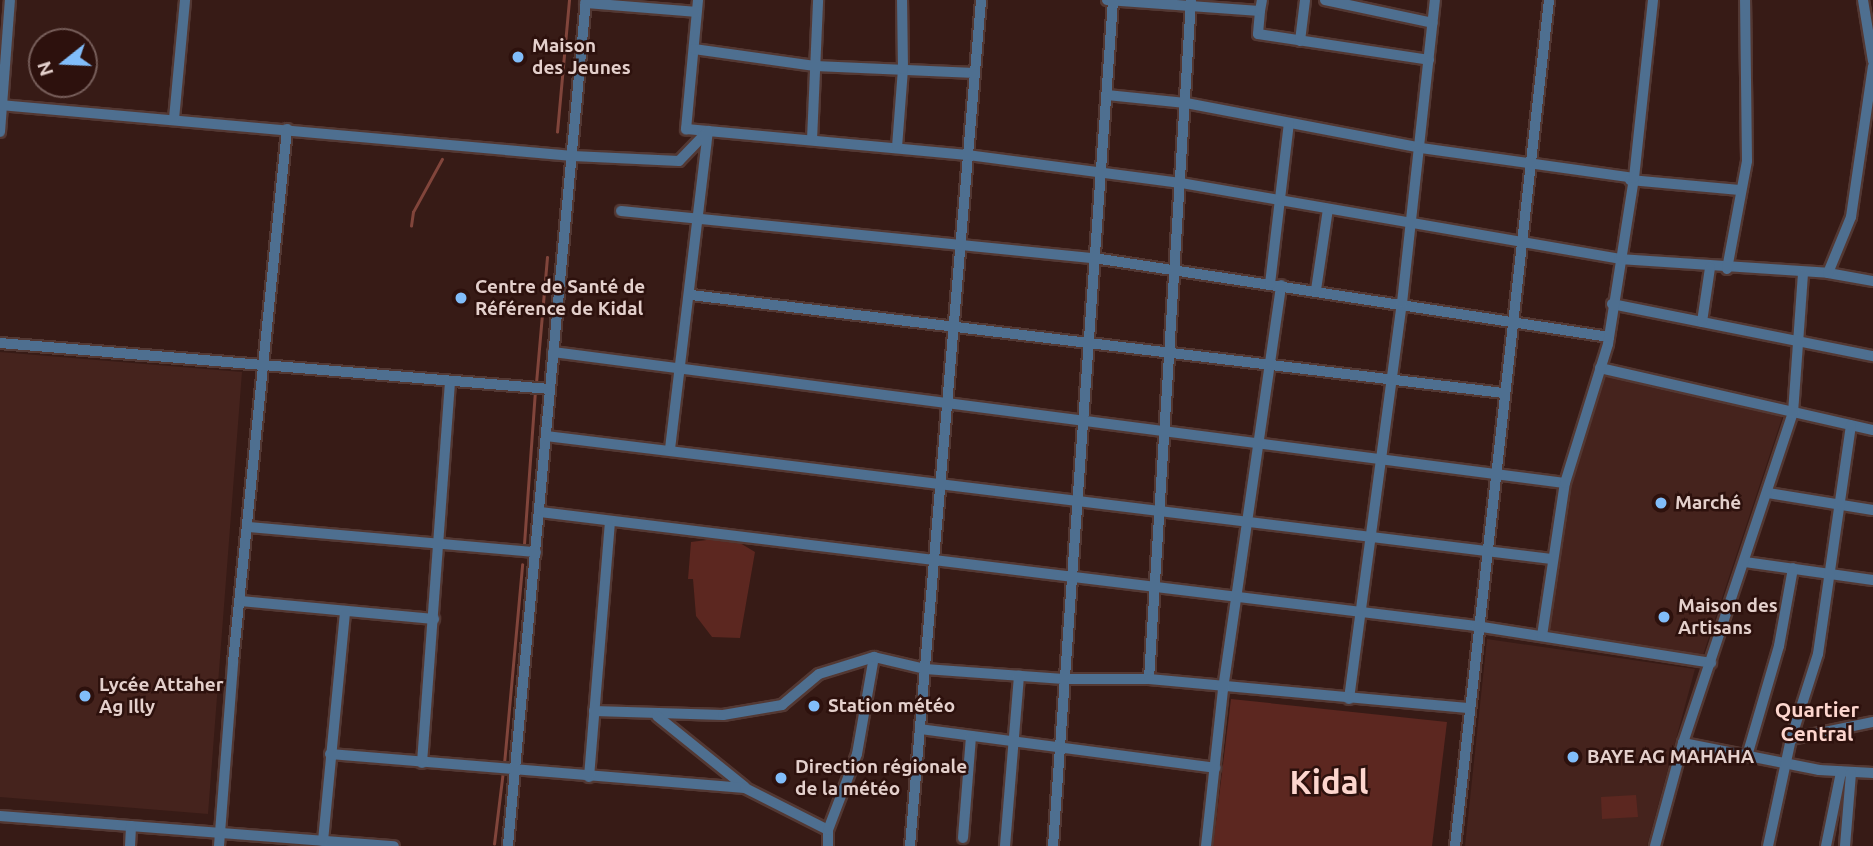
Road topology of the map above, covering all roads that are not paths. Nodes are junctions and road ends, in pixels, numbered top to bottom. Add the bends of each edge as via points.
1 (10, 0) edge
2 (185, 0) edge
3 (698, 0) edge
4 (818, 0) edge
5 (902, 0) edge
6 (981, 0) edge
7 (1107, 0) edge
8 (1113, 0) edge
9 (1305, 0) edge
10 (1325, 0) edge
11 (1436, 0) edge
12 (1549, 0) edge
13 (1653, 0) edge
14 (1745, 0) edge
15 (1863, 0) edge
16 (585, 2) edge
17 (1191, 3) edge
18 (1261, 5) edge
19 (696, 12) junction
20 (1433, 23) junction
21 (1300, 41) junction
22 (694, 49) junction
23 (1429, 60) junction
24 (1873, 61) edge
25 (815, 66) junction
26 (1873, 67) edge
27 (903, 69) junction
28 (975, 73) junction
29 (1107, 95) junction
30 (1186, 103) junction
31 (1, 105) edge
32 (174, 120) junction
33 (1289, 123) junction
34 (287, 129) junction
35 (708, 131) junction
36 (0, 132) edge
37 (812, 140) junction
38 (1869, 143) edge
39 (897, 147) junction
40 (1421, 148) junction
41 (968, 155) junction
42 (573, 156) junction
43 (1533, 164) junction
44 (1100, 172) junction
45 (1632, 179) junction
46 (1181, 183) junction
47 (1740, 190) junction
48 (1278, 200) junction
49 (1328, 209) junction
50 (621, 211) dead end
51 (699, 216) junction
52 (1410, 225) junction
53 (964, 244) junction
54 (1521, 245) junction
55 (1094, 258) junction
56 (1619, 259) junction
57 (1710, 268) junction
58 (1727, 269) junction
59 (1174, 270) junction
60 (1828, 273) junction
61 (1803, 274) junction
62 (1873, 281) edge
63 (1276, 285) junction
64 (1316, 290) junction
65 (691, 295) junction
66 (1402, 303) junction
67 (1612, 304) junction
68 (1512, 320) junction
69 (1702, 322) junction
70 (957, 326) junction
71 (1609, 337) junction
72 (1798, 340) junction
73 (1088, 341) junction
74 (0, 344) edge
75 (1169, 351) junction
76 (553, 352) junction
77 (1873, 356) edge
78 (1270, 364) junction
79 (266, 366) junction
80 (681, 368) junction
81 (1600, 368) junction
82 (1391, 379) junction
83 (450, 381) junction
84 (550, 389) junction
85 (1503, 393) junction
86 (948, 403) junction
87 (1793, 413) junction
88 (1083, 420) junction
89 (1852, 425) junction
90 (1164, 430) junction
91 (1873, 430) edge
92 (546, 436) junction
93 (1260, 443) junction
94 (670, 449) junction
95 (1380, 458) junction
96 (1494, 472) junction
97 (1565, 482) junction
98 (941, 483) junction
99 (1768, 493) junction
100 (1077, 499) junction
101 (1841, 506) junction
102 (1160, 509) junction
103 (1873, 510) edge
104 (540, 512) junction
105 (1250, 520) junction
106 (610, 523) junction
107 (248, 527) junction
108 (1369, 534) junction
109 (439, 544) junction
110 (1485, 548) junction
111 (536, 552) junction
112 (1552, 559) junction
113 (934, 561) junction
114 (1745, 562) junction
115 (1793, 568) junction
116 (1832, 574) junction
117 (1072, 576) junction
118 (1873, 580) edge
119 (1155, 586) junction
120 (1240, 597) junction
121 (240, 601) junction
122 (345, 611) junction
123 (1359, 611) junction
124 (434, 619) junction
125 (1476, 626) junction
126 (1542, 636) junction
127 (874, 657) junction
128 (1711, 663) junction
129 (925, 669) junction
130 (1019, 676) junction
131 (1064, 679) junction
132 (1149, 679) junction
133 (1223, 689) junction
134 (1349, 699) junction
135 (1468, 708) junction
136 (594, 711) junction
137 (657, 716) junction
138 (1873, 722) edge
139 (920, 729) junction
140 (971, 736) junction
141 (1791, 739) junction
142 (1014, 741) junction
143 (1683, 743) junction
144 (1059, 747) junction
145 (330, 754) junction
146 (1747, 756) junction
147 (422, 763) junction
148 (1788, 764) junction
149 (1215, 768) junction
150 (516, 772) junction
151 (1846, 772) junction
152 (1873, 773) edge
153 (589, 777) junction
154 (745, 788) junction
155 (0, 816) edge
156 (131, 826) junction
157 (828, 830) junction
158 (220, 833) junction
159 (963, 838) dead end
160 (323, 841) junction
161 (130, 846) edge
162 (219, 846) edge
163 (394, 846) edge
164 (508, 846) edge
165 (828, 846) edge
166 (910, 846) edge
167 (1006, 846) edge
168 (1053, 846) edge
169 (1206, 846) edge
170 (1455, 846) edge
171 (1655, 846) edge
172 (1768, 846) edge
173 (1826, 846) edge
174 (1846, 846) edge

1 - 31 street
2 - 32 street
3 - 19 street
4 - 25 street
5 - 27 street
6 - 28 street
7 - 8 street
8 - 17 street
8 - 29 street
9 - 21 street
10 - 20 street
11 - 20 street
12 - 43 street
13 - 45 street
14 - 47 street via 1747,161
15 - 24 street
16 - 19 street
16 - 42 street
17 - 18 street
17 - 30 street
18 - 21 street via 1258,34
19 - 22 street
20 - 23 street
21 - 23 street
22 - 25 street
22 - 35 street via 687,129
23 - 40 street
25 - 27 street
25 - 37 street
26 - 38 street
27 - 28 street
27 - 39 street
28 - 41 street
29 - 30 street
29 - 44 street
30 - 33 street
30 - 46 street
31 - 32 street
31 - 36 street
32 - 34 street
33 - 40 street
33 - 48 street
34 - 42 street
34 - 79 street
35 - 37 street
35 - 42 street via 678,161
35 - 51 street
37 - 39 street
38 - 60 street via 1851,217
39 - 41 street
40 - 43 street
40 - 52 street
41 - 44 street
41 - 53 street
42 - 76 street
43 - 45 street
43 - 54 street
44 - 46 street
44 - 55 street
45 - 47 street
45 - 56 street
46 - 48 street
46 - 59 street
47 - 58 street
48 - 49 street
48 - 63 street
49 - 52 street
49 - 64 street
50 - 51 street
51 - 53 street
51 - 65 street
52 - 54 street
52 - 66 street
53 - 55 street
53 - 70 street
54 - 56 street
54 - 68 street
55 - 59 street
55 - 73 street
56 - 57 street
56 - 67 street
57 - 58 street
57 - 69 street
58 - 61 street
59 - 63 street
59 - 75 street
60 - 61 street
60 - 62 street
61 - 72 street
63 - 64 street
63 - 78 street
64 - 66 street
65 - 70 street
65 - 80 street
66 - 68 street
66 - 82 street
67 - 69 street
67 - 71 street
68 - 71 street
68 - 85 street
69 - 72 street
70 - 73 street
70 - 86 street
71 - 81 street
72 - 77 street
72 - 87 street
73 - 75 street
73 - 88 street
74 - 79 street
75 - 78 street
75 - 90 street
76 - 80 street
76 - 84 street
78 - 82 street
78 - 93 street
79 - 83 street
79 - 107 street
80 - 86 street
80 - 94 street
81 - 87 street
81 - 97 street
82 - 85 street
82 - 95 street
83 - 84 street
83 - 109 street
84 - 92 street
85 - 96 street
86 - 88 street
86 - 98 street
87 - 89 street
87 - 99 street
88 - 90 street
88 - 100 street
89 - 91 street
89 - 101 street
90 - 93 street
90 - 102 street
92 - 94 street
92 - 104 street
93 - 95 street
93 - 105 street
94 - 98 street
95 - 96 street
95 - 108 street
96 - 97 street
96 - 110 street
97 - 112 street
98 - 100 street
98 - 113 street
99 - 101 street
99 - 114 street
100 - 102 street
100 - 117 street
101 - 103 street
101 - 116 street
102 - 105 street
102 - 119 street
104 - 106 street
104 - 111 street
105 - 108 street
105 - 120 street
106 - 113 street
106 - 136 street
107 - 109 street
107 - 121 street
108 - 110 street
108 - 123 street
109 - 111 street
109 - 124 street
110 - 112 street
110 - 125 street
111 - 150 street
112 - 126 street
113 - 117 street
113 - 129 street
114 - 115 street
114 - 128 street
115 - 116 street
115 - 146 street via 1779,646
116 - 118 street
116 - 141 street via 1818,654
117 - 119 street
117 - 131 street
119 - 120 street
119 - 132 street
120 - 123 street
120 - 133 street
121 - 122 street
121 - 158 street
122 - 124 street
122 - 145 street
123 - 125 street
123 - 134 street
124 - 147 street
125 - 126 street
125 - 135 street
126 - 128 street
127 - 129 street
127 - 137 street via 820,674 782,705 723,715
127 - 157 street via 857,754
128 - 143 street
129 - 130 street
129 - 139 street
130 - 131 street
130 - 142 street
131 - 132 street
131 - 144 street
132 - 133 street
133 - 134 street
133 - 149 street
134 - 135 street
135 - 170 street
136 - 137 street
136 - 153 street
137 - 154 street
138 - 141 street
139 - 140 street
139 - 166 street
140 - 142 street
140 - 159 street
141 - 148 street
142 - 144 street
142 - 167 street
143 - 146 street
143 - 171 street
144 - 149 street
144 - 168 street
145 - 147 street
145 - 160 street
146 - 148 street
147 - 150 street
148 - 151 street
148 - 172 street
149 - 169 street
150 - 153 street
150 - 164 street
151 - 152 street
151 - 173 street
151 - 174 street
153 - 154 street
154 - 157 street
155 - 156 street
156 - 158 street
156 - 161 street
157 - 165 street
158 - 160 street
158 - 162 street
160 - 163 street

